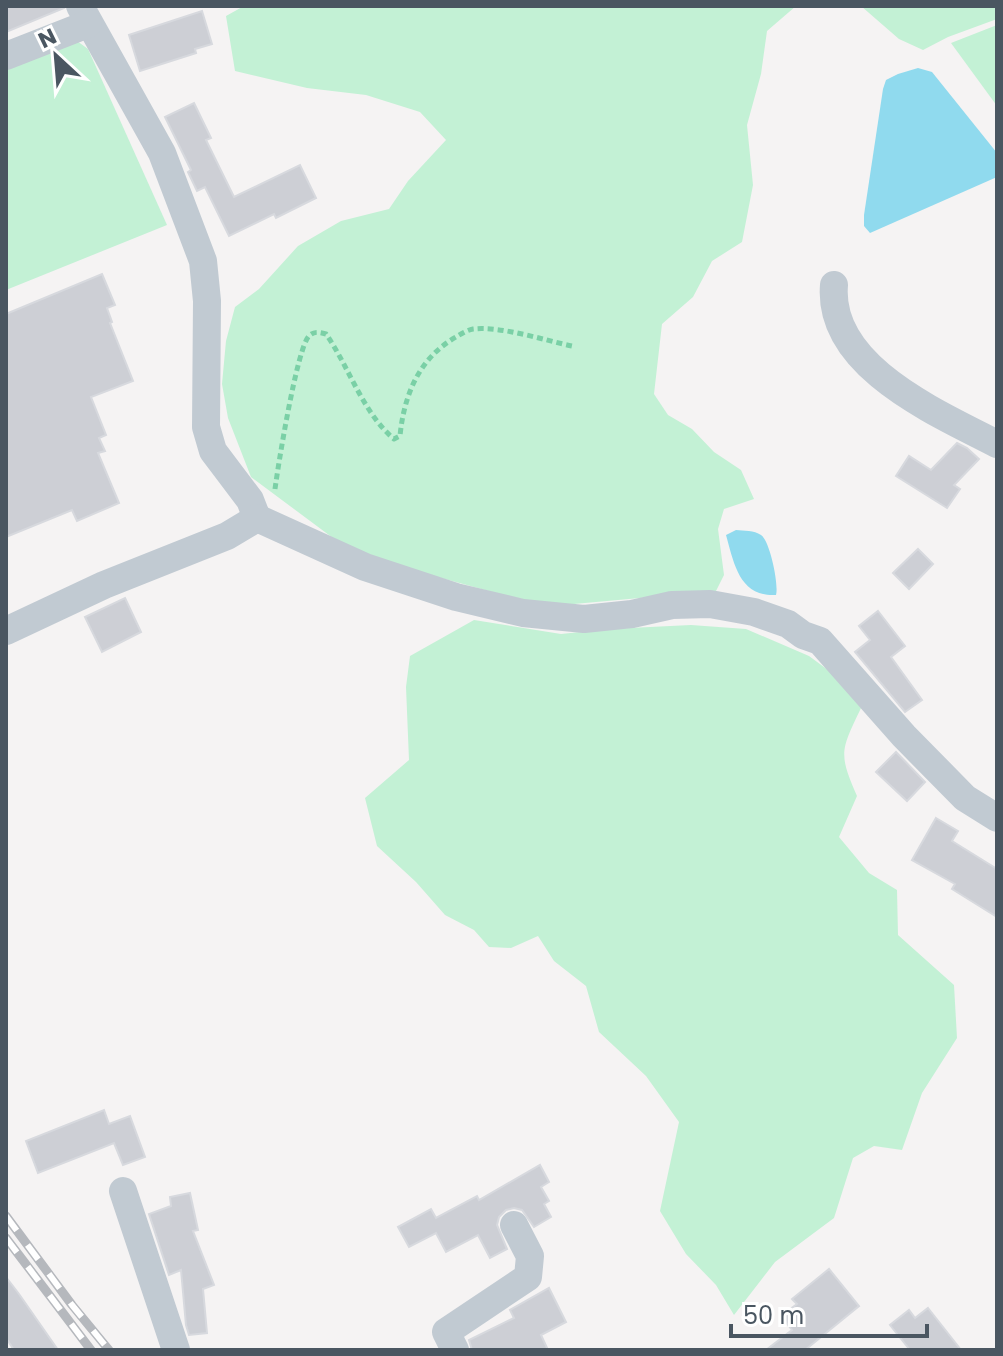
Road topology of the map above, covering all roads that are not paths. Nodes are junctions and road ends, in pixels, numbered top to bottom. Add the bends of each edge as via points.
1 (84, 15) edge
2 (6, 56) edge
3 (834, 285) dead end
4 (997, 444) edge
5 (264, 520) junction
6 (6, 631) edge
7 (997, 818) edge
8 (123, 1191) dead end
9 (514, 1225) dead end
10 (176, 1350) edge
11 (455, 1350) edge

1 - 2 street
1 - 5 street via 162,153 203,261 206,427 213,451
3 - 4 street via 846,338 886,381
5 - 6 street
5 - 7 street via 365,567 523,613 584,619 710,604 788,624 820,641 965,798
8 - 10 street
9 - 11 street via 530,1256 528,1277 446,1332

